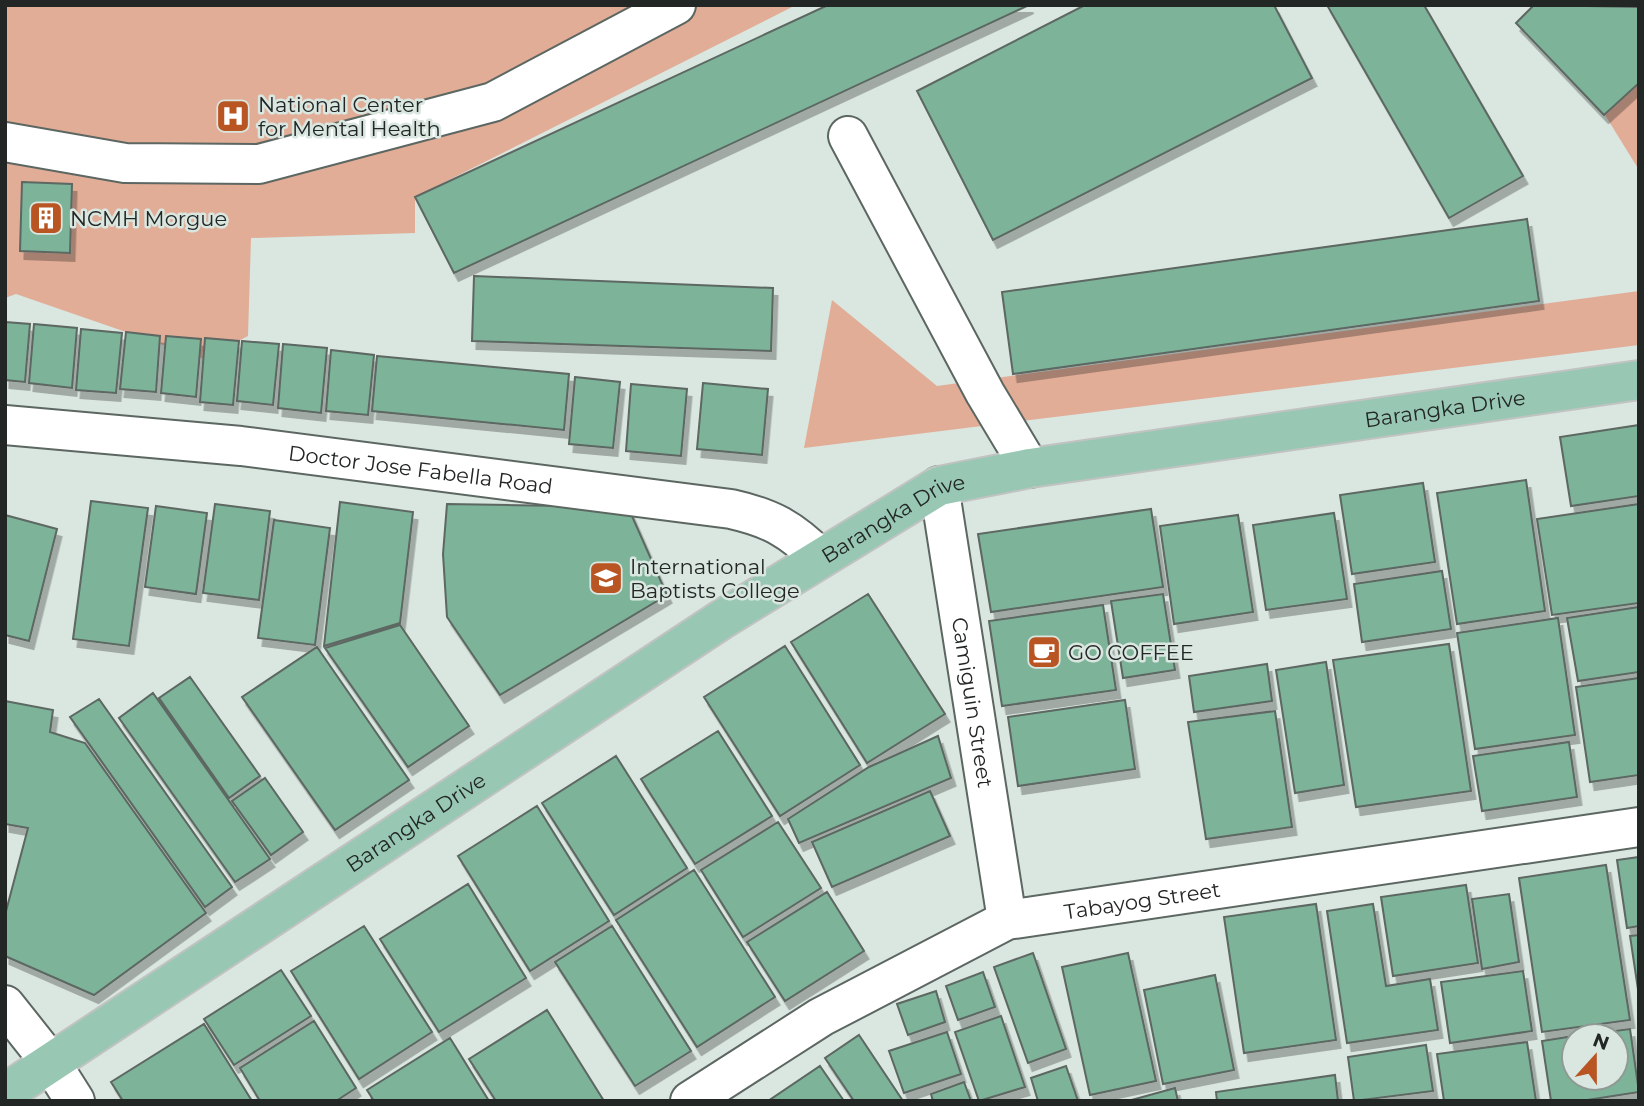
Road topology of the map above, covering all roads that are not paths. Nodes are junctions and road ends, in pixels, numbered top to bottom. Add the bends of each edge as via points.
1 (676, 5) edge
2 (848, 136) dead end
3 (5, 142) edge
4 (1639, 380) edge
5 (5, 425) edge
6 (1030, 468) junction
7 (939, 485) junction
8 (820, 558) junction
9 (1639, 828) edge
10 (1007, 920) junction
11 (5, 1005) edge
12 (51, 1063) junction
13 (5, 1093) edge
14 (75, 1101) edge
15 (690, 1101) edge

1 - 3 street via 493,102 259,164 125,163
2 - 6 street
4 - 6 main road, Barangka Drive
5 - 8 street, Doctor Jose Fabella Road via 241,446 731,509 765,517 786,528
6 - 7 main road, Barangka Drive
7 - 8 main road, Barangka Drive
7 - 10 street, Camiguin Street
8 - 12 main road, Barangka Drive
9 - 10 street, Tabayog Street
10 - 15 street, Tabayog Street via 821,1017
11 - 12 street
12 - 13 main road, Barangka Drive
12 - 14 street

